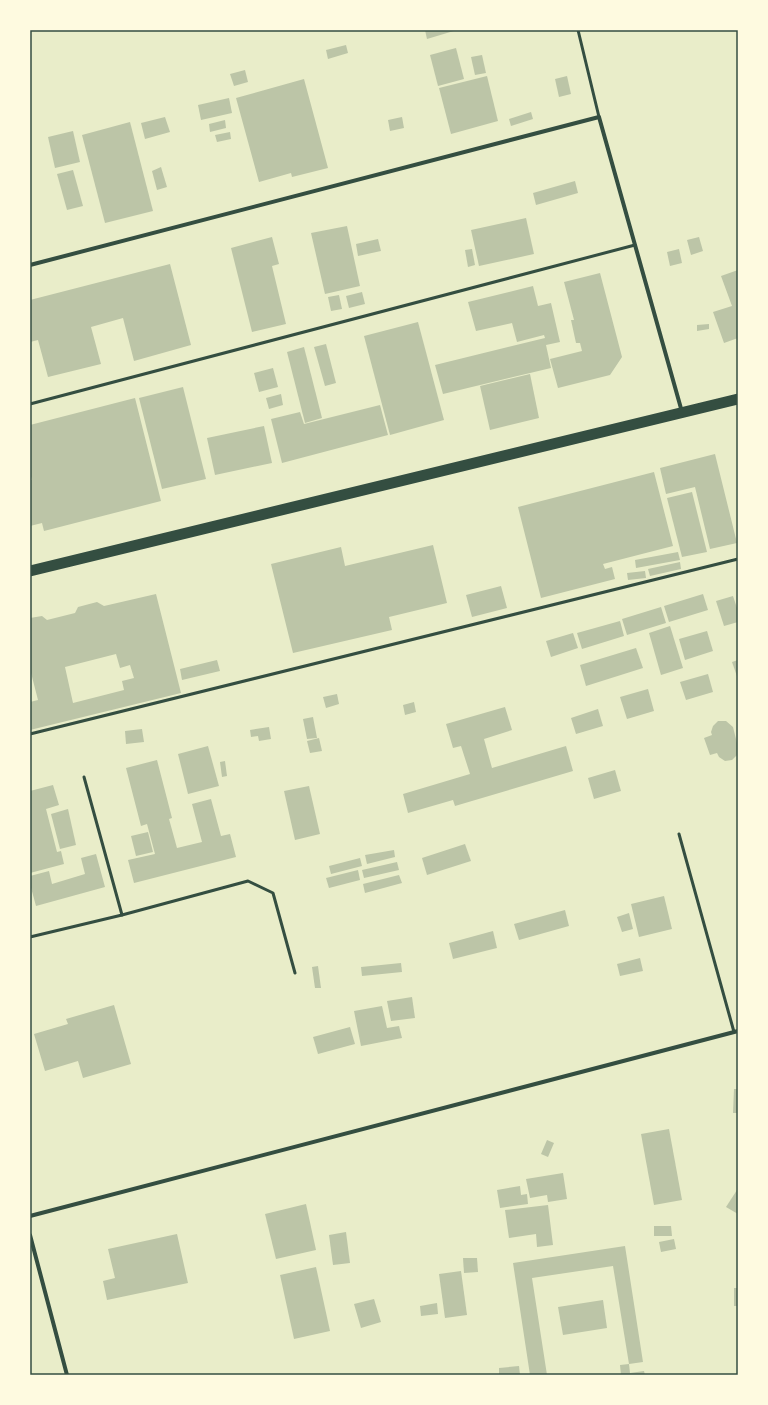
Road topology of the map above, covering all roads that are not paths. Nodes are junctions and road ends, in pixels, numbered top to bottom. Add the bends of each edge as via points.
1 (578, 30) edge
2 (599, 117) junction
3 (635, 245) junction
4 (30, 265) edge
5 (738, 398) edge
6 (30, 404) edge
7 (682, 412) junction
8 (738, 559) edge
9 (30, 571) edge
10 (30, 734) edge
11 (84, 777) dead end
12 (679, 834) dead end
13 (122, 915) junction
14 (30, 937) edge
15 (295, 973) dead end
16 (736, 1032) edge
17 (30, 1216) edge
18 (30, 1235) edge
19 (67, 1375) edge

1 - 2 lane
2 - 3 street
2 - 4 street
3 - 6 lane
3 - 7 street
5 - 7 highway
7 - 9 highway
8 - 10 lane
11 - 13 lane
12 - 16 lane
13 - 14 lane
13 - 15 lane via 248,881 273,893
16 - 17 street
18 - 19 street

